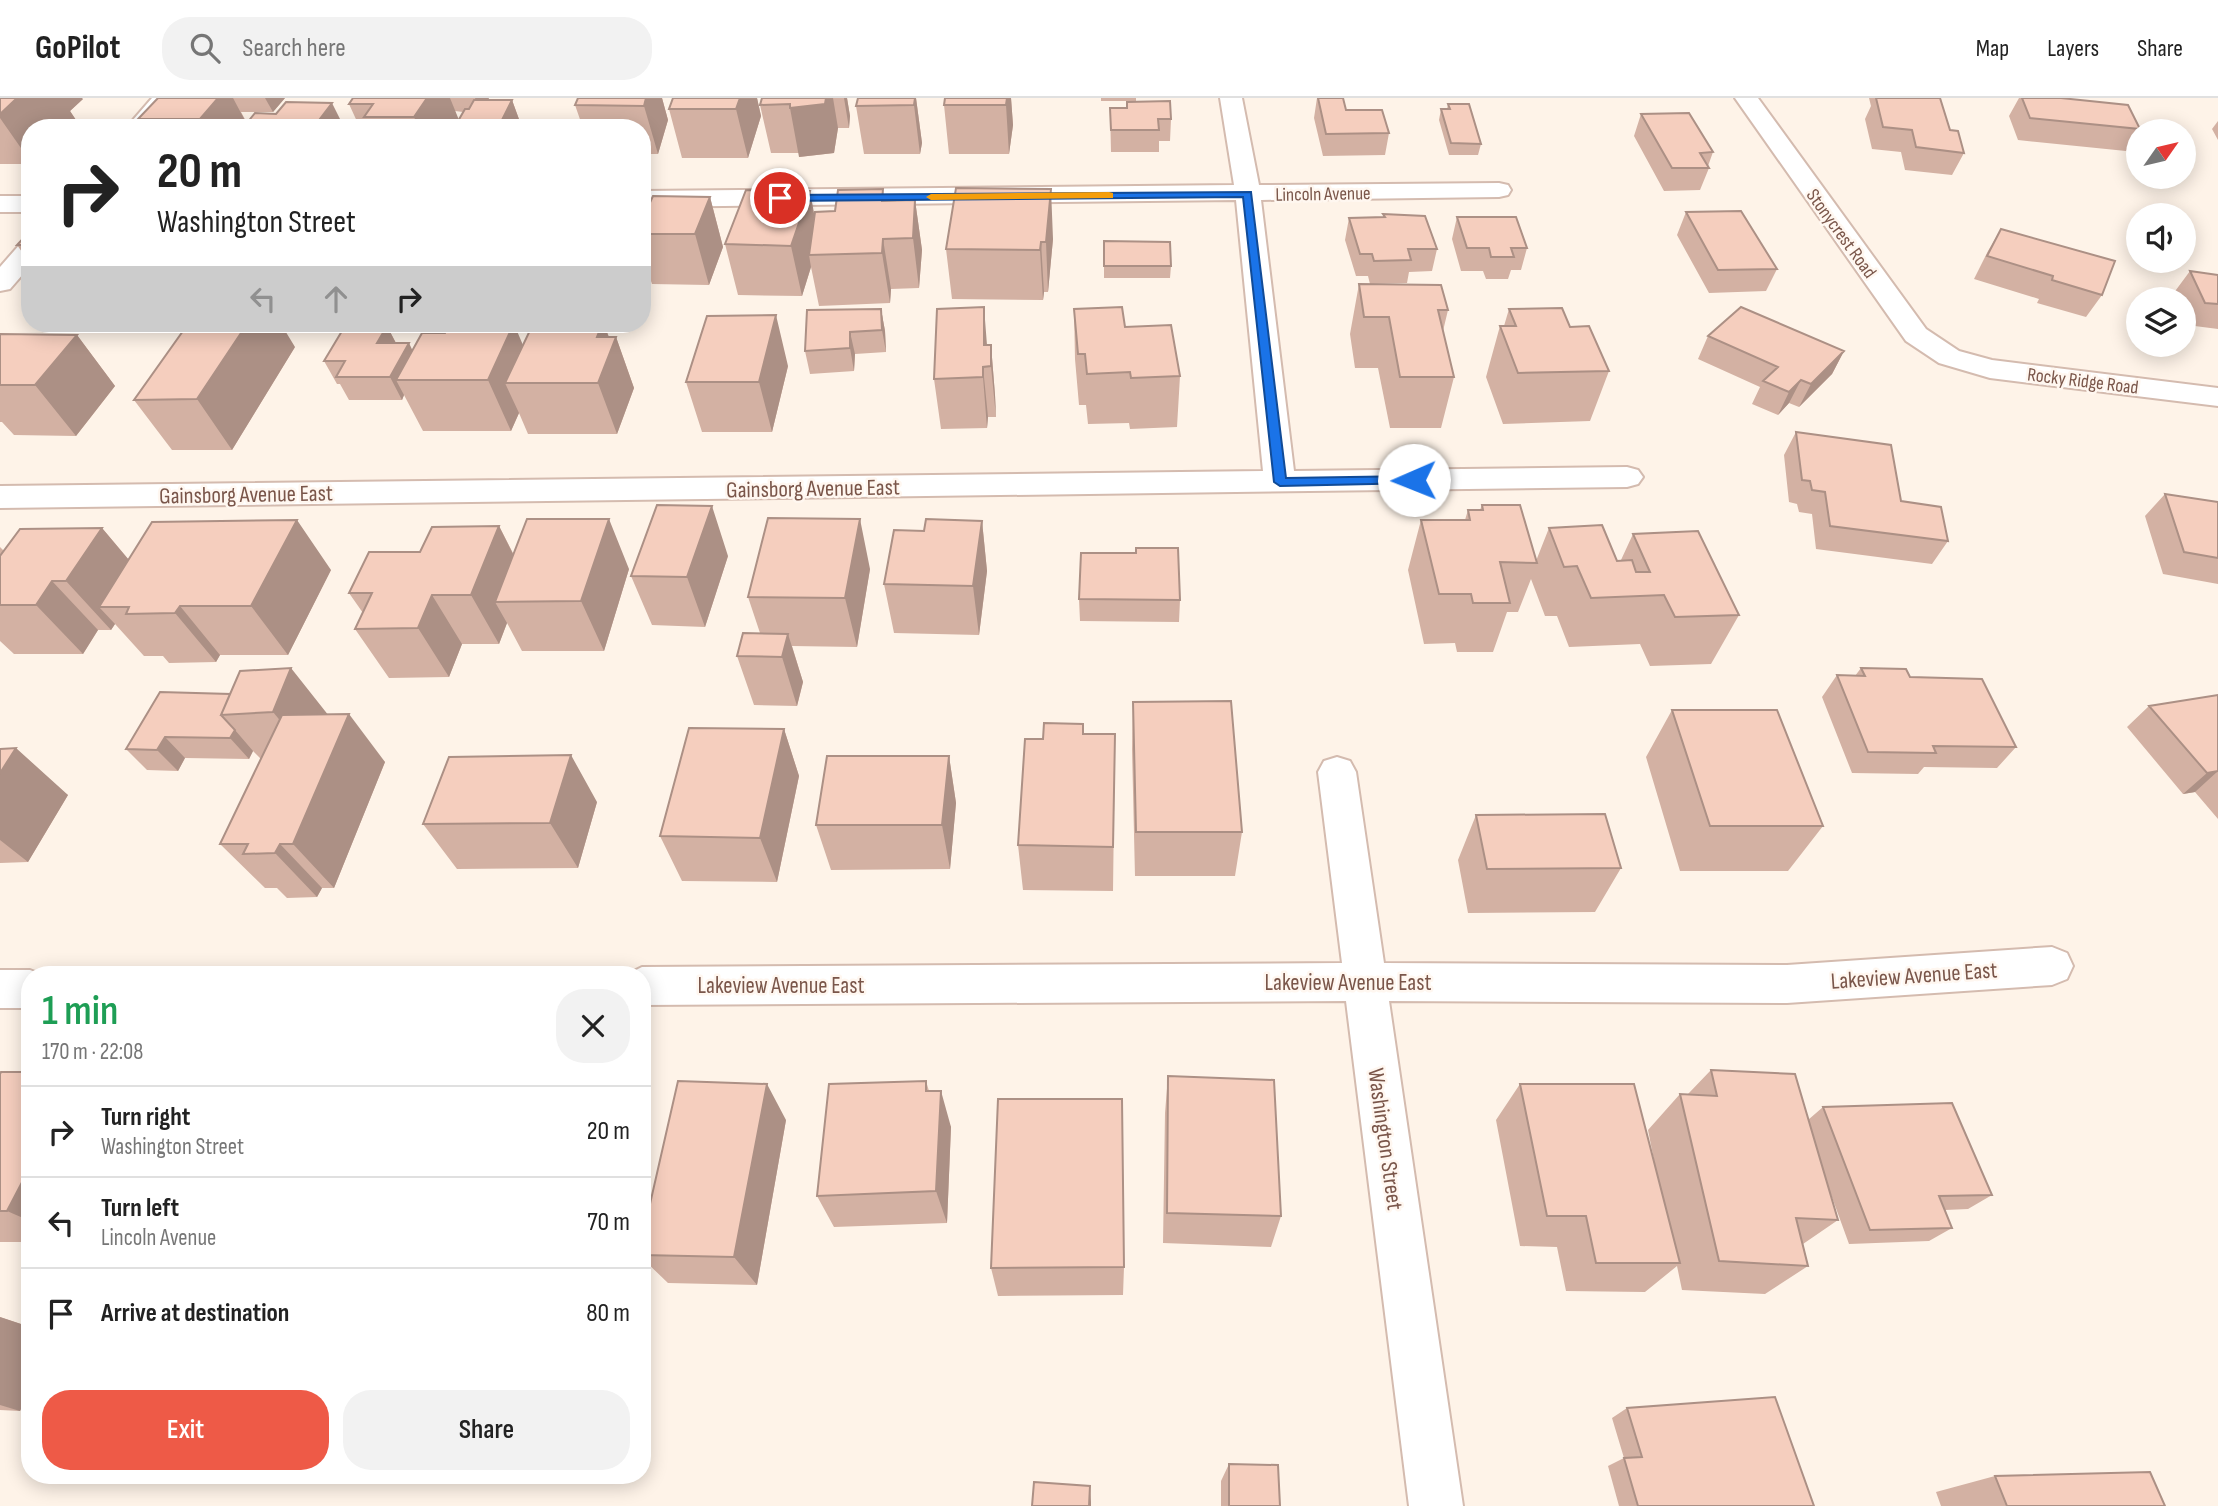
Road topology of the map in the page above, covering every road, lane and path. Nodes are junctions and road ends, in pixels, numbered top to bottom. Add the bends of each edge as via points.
1 (165, 98) edge
2 (1231, 98) edge
3 (1746, 98) edge
4 (146, 119) edge
5 (1499, 190) dead end
6 (1248, 194) junction
7 (651, 199) edge
8 (0, 204) edge
9 (21, 204) edge
10 (21, 259) edge
11 (0, 283) edge
12 (1949, 357) joint
13 (2218, 397) edge
14 (1627, 477) dead end
15 (1280, 482) junction
16 (0, 497) edge
17 (1336, 772) dead end
18 (2052, 966) dead end
19 (1364, 982) junction
20 (651, 986) edge
21 (0, 989) edge
22 (21, 989) edge
23 (1436, 1506) edge

1 - 4 street
2 - 6 street
3 - 12 street, Stonycrest Road via 1916,335
5 - 6 street, Lincoln Avenue
6 - 7 street, Lincoln Avenue
6 - 15 street
8 - 9 street
10 - 11 street
12 - 13 street, Rocky Ridge Road via 1990,369
14 - 15 street, Gainsborg Avenue East
15 - 16 street, Gainsborg Avenue East
17 - 19 street, Washington Street
18 - 19 street, Lakeview Avenue East via 1787,984
19 - 20 street, Lakeview Avenue East
19 - 23 street, Washington Street
21 - 22 street

